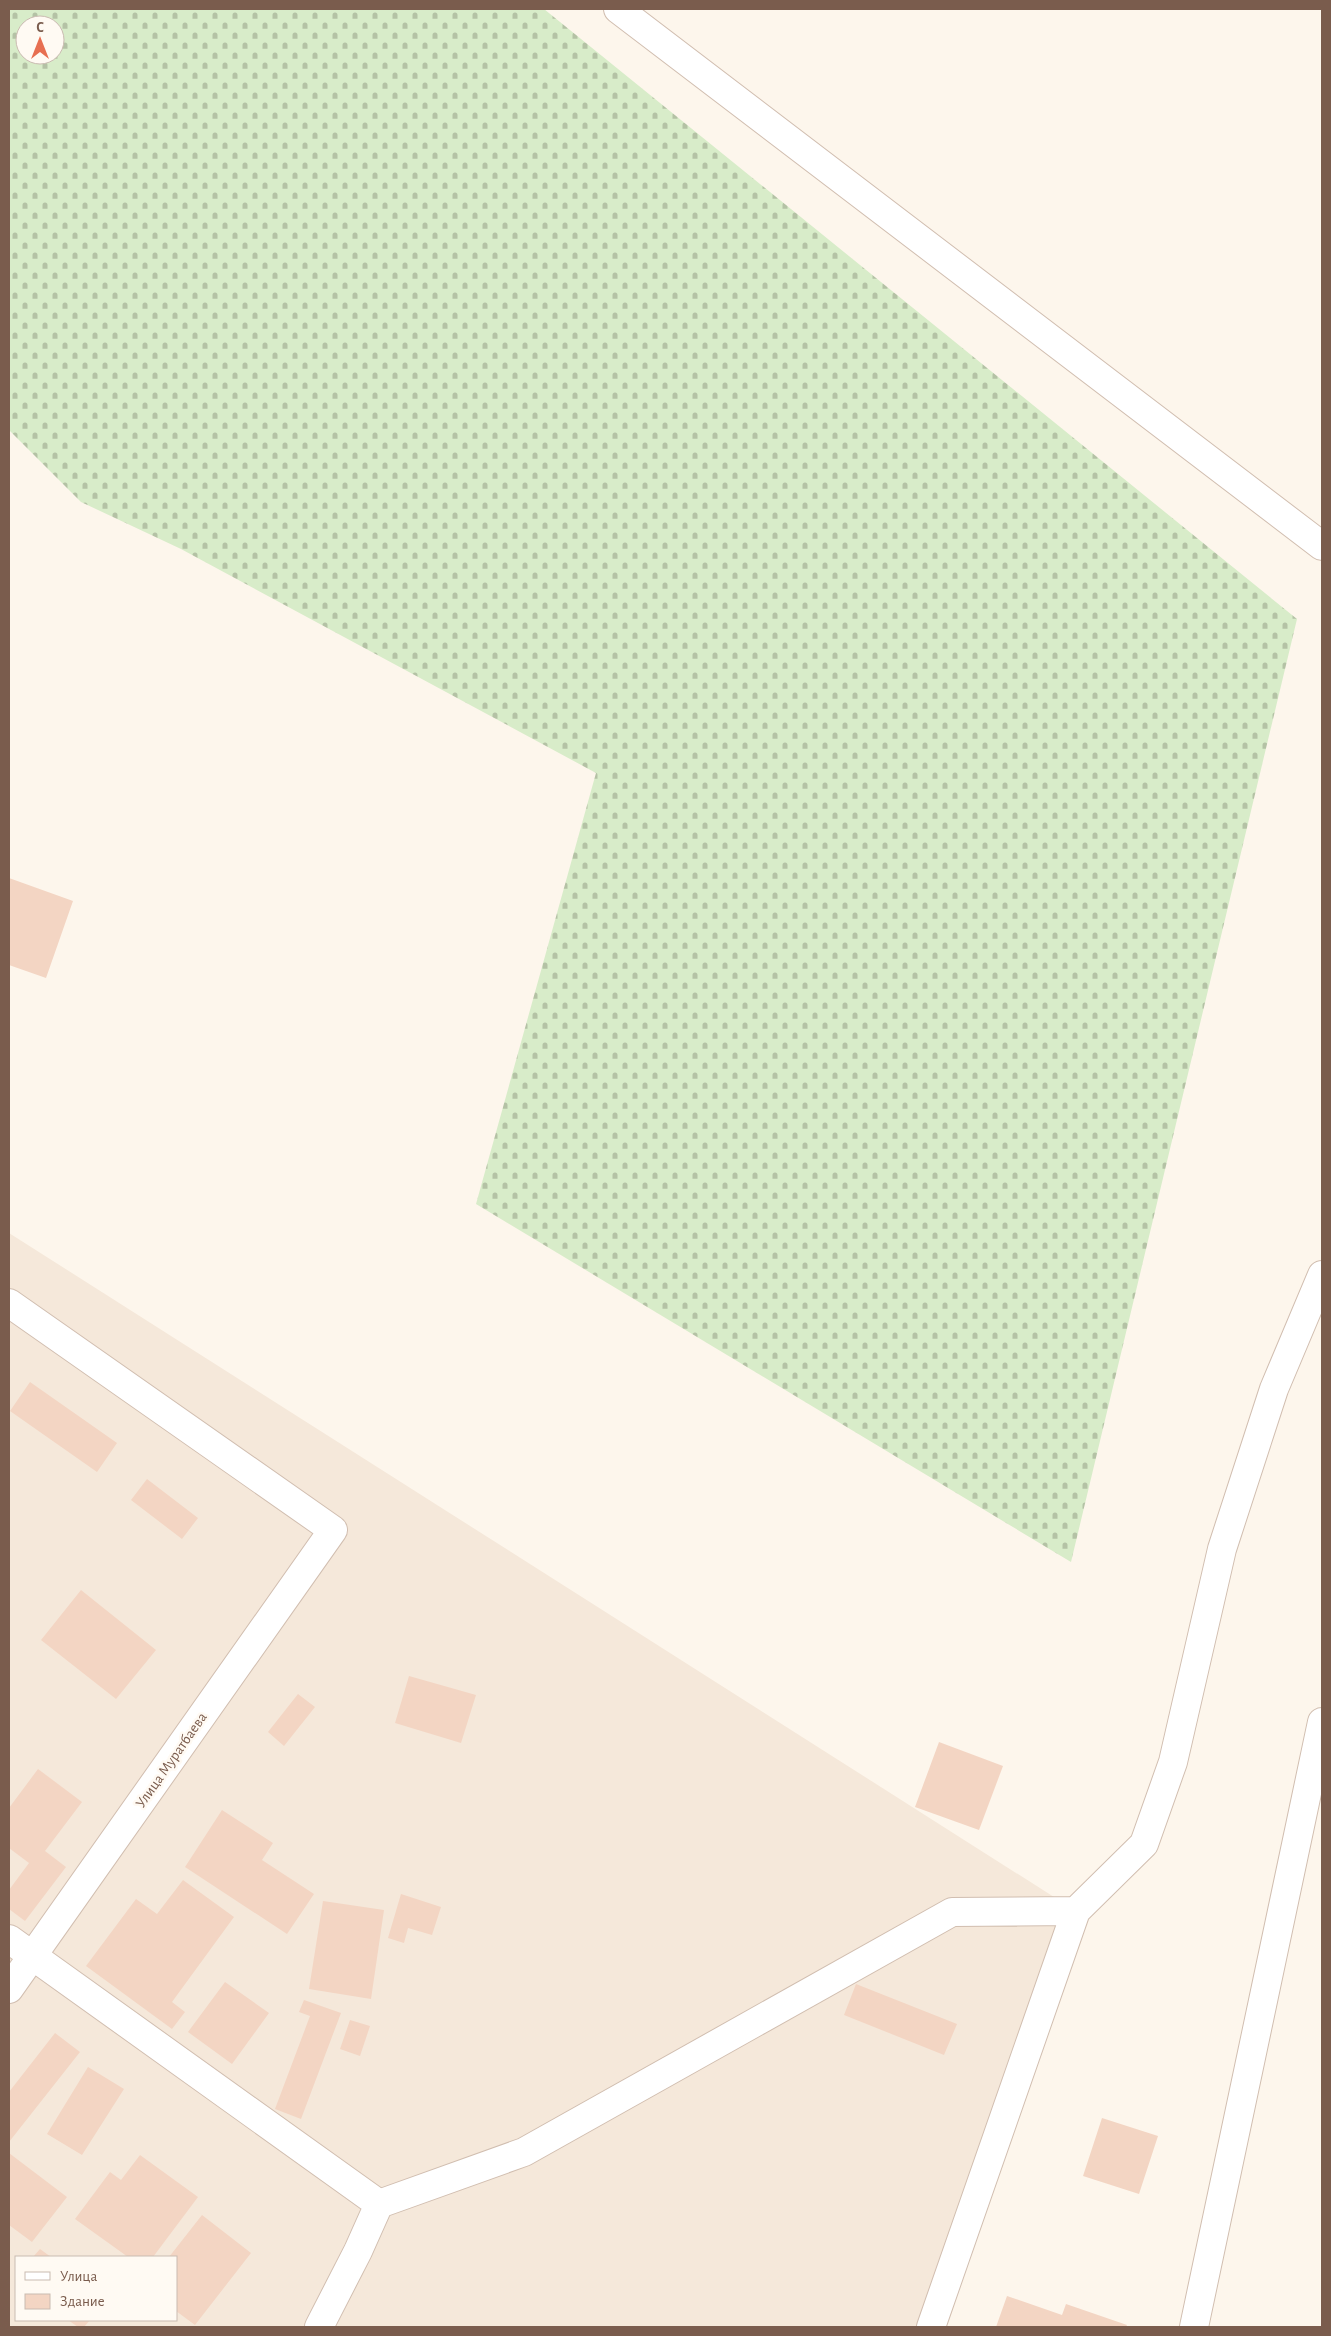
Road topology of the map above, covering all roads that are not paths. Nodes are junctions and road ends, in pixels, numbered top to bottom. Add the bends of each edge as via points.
1 (618, 9) edge
2 (1322, 546) edge
3 (1322, 1274) edge
4 (9, 1303) edge
5 (1322, 1722) edge
6 (1076, 1911) junction
7 (9, 1939) edge
8 (32, 1956) junction
9 (9, 1989) edge
10 (379, 2204) junction
11 (319, 2327) edge
12 (931, 2327) edge
13 (1194, 2327) edge

1 - 2 street
3 - 6 street via 1274,1389 1222,1549 1173,1762 1144,1844
4 - 8 street, Улица Муратбаева via 333,1530
5 - 13 street
6 - 10 street via 952,1912 524,2152
6 - 12 street
7 - 8 street
8 - 9 street, Улица Муратбаева
8 - 10 street
10 - 11 street

